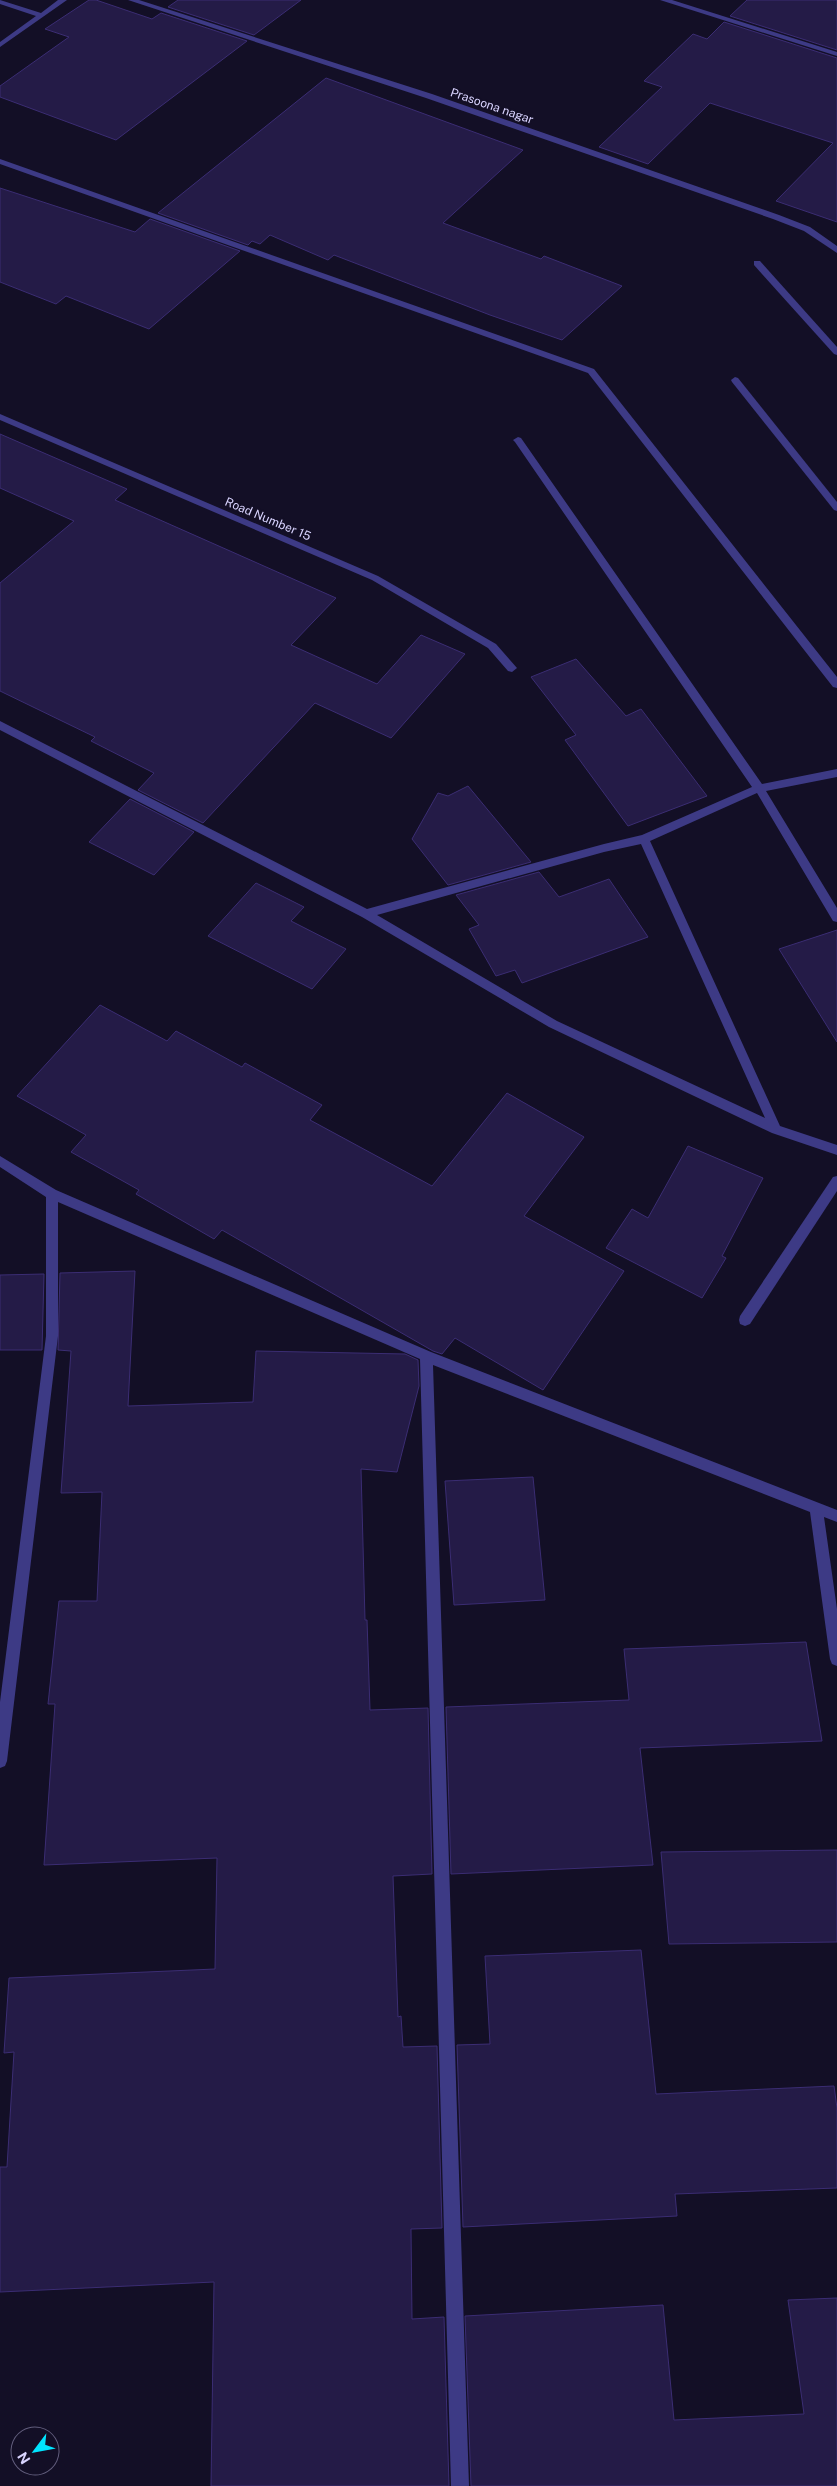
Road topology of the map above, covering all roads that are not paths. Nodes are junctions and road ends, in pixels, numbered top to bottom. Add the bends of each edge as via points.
1 (63, 0) edge
2 (132, 0) edge
3 (664, 0) edge
4 (0, 2) edge
5 (41, 16) junction
6 (0, 45) edge
7 (837, 54) edge
8 (0, 161) edge
9 (837, 250) edge
10 (758, 263) dead end
11 (837, 352) edge
12 (735, 380) dead end
13 (0, 417) edge
14 (518, 440) dead end
15 (837, 508) edge
16 (512, 668) dead end
17 (837, 684) edge
18 (0, 725) edge
19 (837, 773) edge
20 (759, 788) junction
21 (644, 839) junction
22 (366, 914) junction
23 (837, 918) edge
24 (776, 1129) junction
25 (837, 1150) edge
26 (0, 1161) edge
27 (837, 1181) edge
28 (52, 1194) junction
29 (745, 1320) dead end
30 (426, 1356) junction
31 (816, 1509) junction
32 (837, 1516) edge
33 (837, 1659) edge
34 (0, 1761) edge
35 (460, 2486) edge

1 - 5 street
2 - 9 street, Prasoona nagar via 429,96 776,217 807,229
3 - 7 street
4 - 5 street
5 - 6 street
8 - 17 street via 591,371
10 - 11 street
12 - 15 street
13 - 16 street, Road Number 15 via 375,578 492,646
14 - 20 street
18 - 22 street
19 - 20 street
20 - 21 street
20 - 23 street
21 - 22 street
21 - 24 street
22 - 24 street via 553,1024
24 - 25 street
26 - 28 street
27 - 29 street
28 - 30 street
28 - 34 street via 52,1336
30 - 31 street
30 - 35 street
31 - 32 street
31 - 33 street

